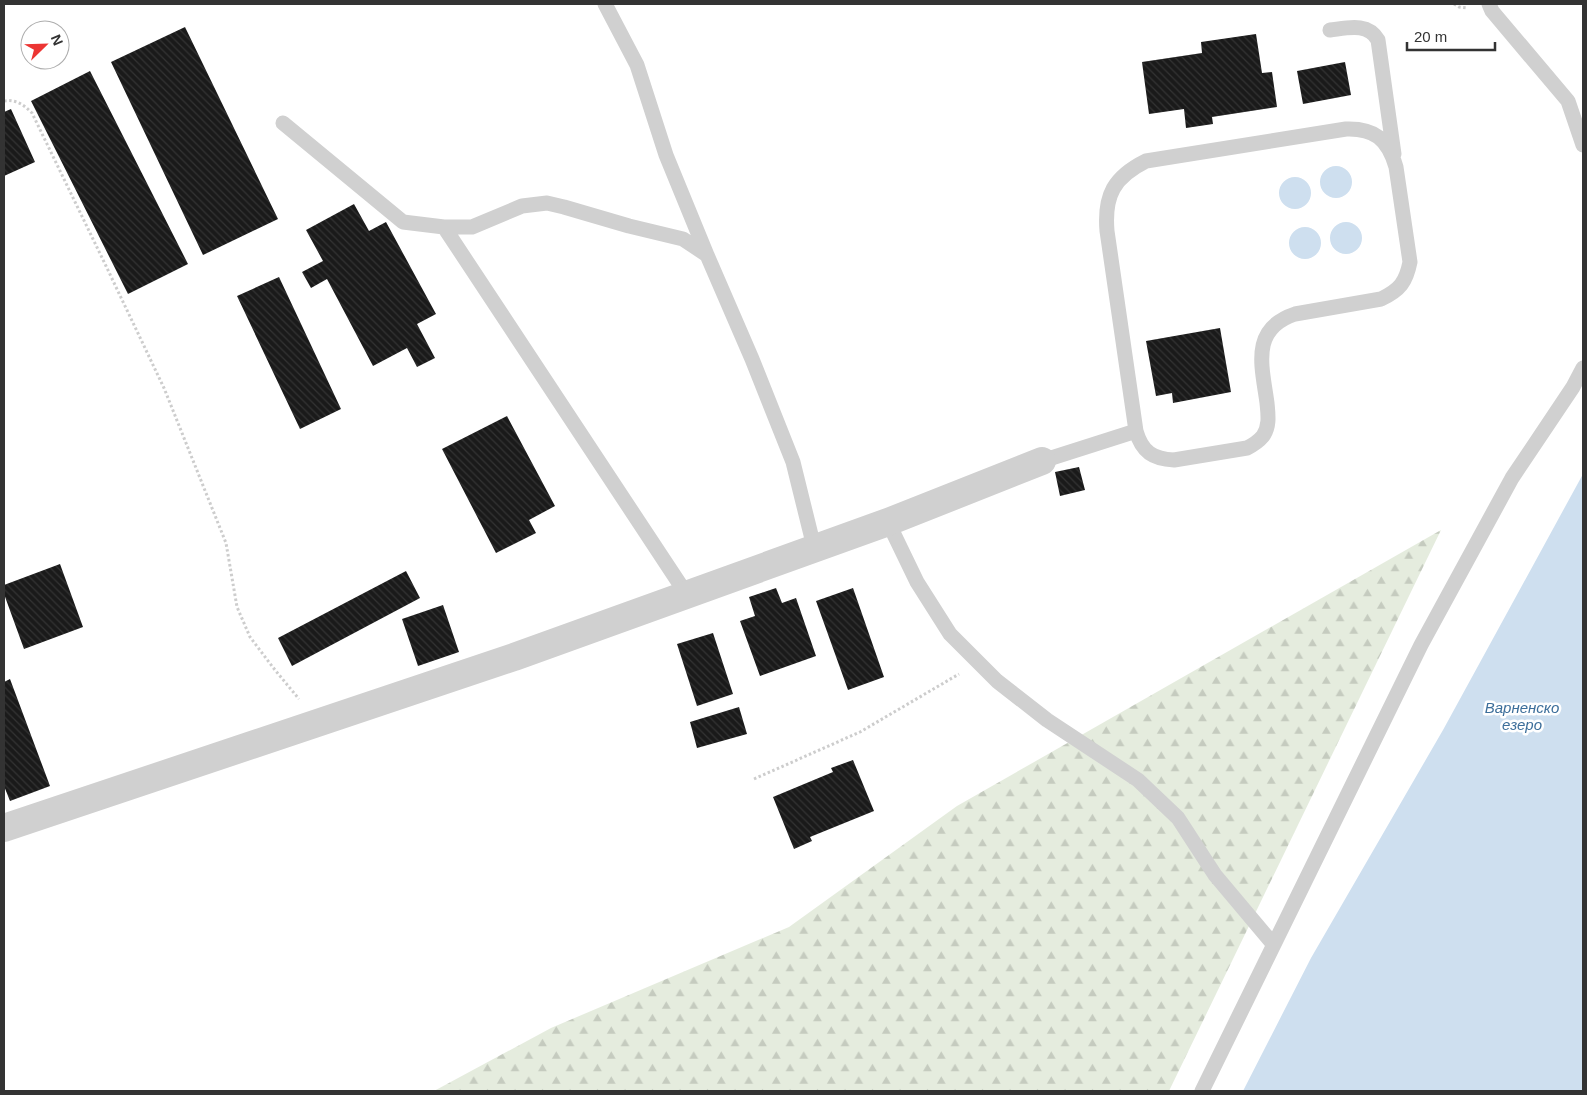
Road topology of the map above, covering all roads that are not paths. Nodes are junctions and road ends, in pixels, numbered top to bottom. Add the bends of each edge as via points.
1 (604, 4) edge
2 (1489, 4) edge
3 (1330, 30) dead end
4 (283, 123) dead end
5 (1583, 146) edge
6 (1396, 166) junction
7 (444, 227) junction
8 (707, 256) junction
9 (1583, 368) edge
10 (1136, 431) junction
11 (1042, 460) joint
12 (888, 522) junction
13 (814, 547) junction
14 (687, 595) junction
15 (4, 828) edge
16 (1274, 944) junction
17 (1202, 1091) edge

1 - 8 lane via 637,65 666,155
2 - 5 lane via 1568,101
3 - 6 lane via 1361,27 1372,31 1378,40
4 - 7 lane via 403,222
6 - 10 lane via 1410,262 1408,274 1402,285 1381,299 1295,314 1274,325 1262,346 1268,417 1263,436 1247,448 1164,460 1145,450
6 - 10 lane via 1384,141 1373,133 1346,129 1146,162 1130,169 1118,181 1109,196 1105,214
7 - 8 lane via 472,227 522,206 547,203 683,239
7 - 14 lane
8 - 13 lane via 792,462
9 - 16 lane via 1512,478 1421,645
10 - 11 lane
11 - 12 street
12 - 13 street
12 - 16 lane via 922,590 950,634 997,681 1145,786 1178,818 1215,875
13 - 14 street
14 - 15 street via 514,657
16 - 17 lane

